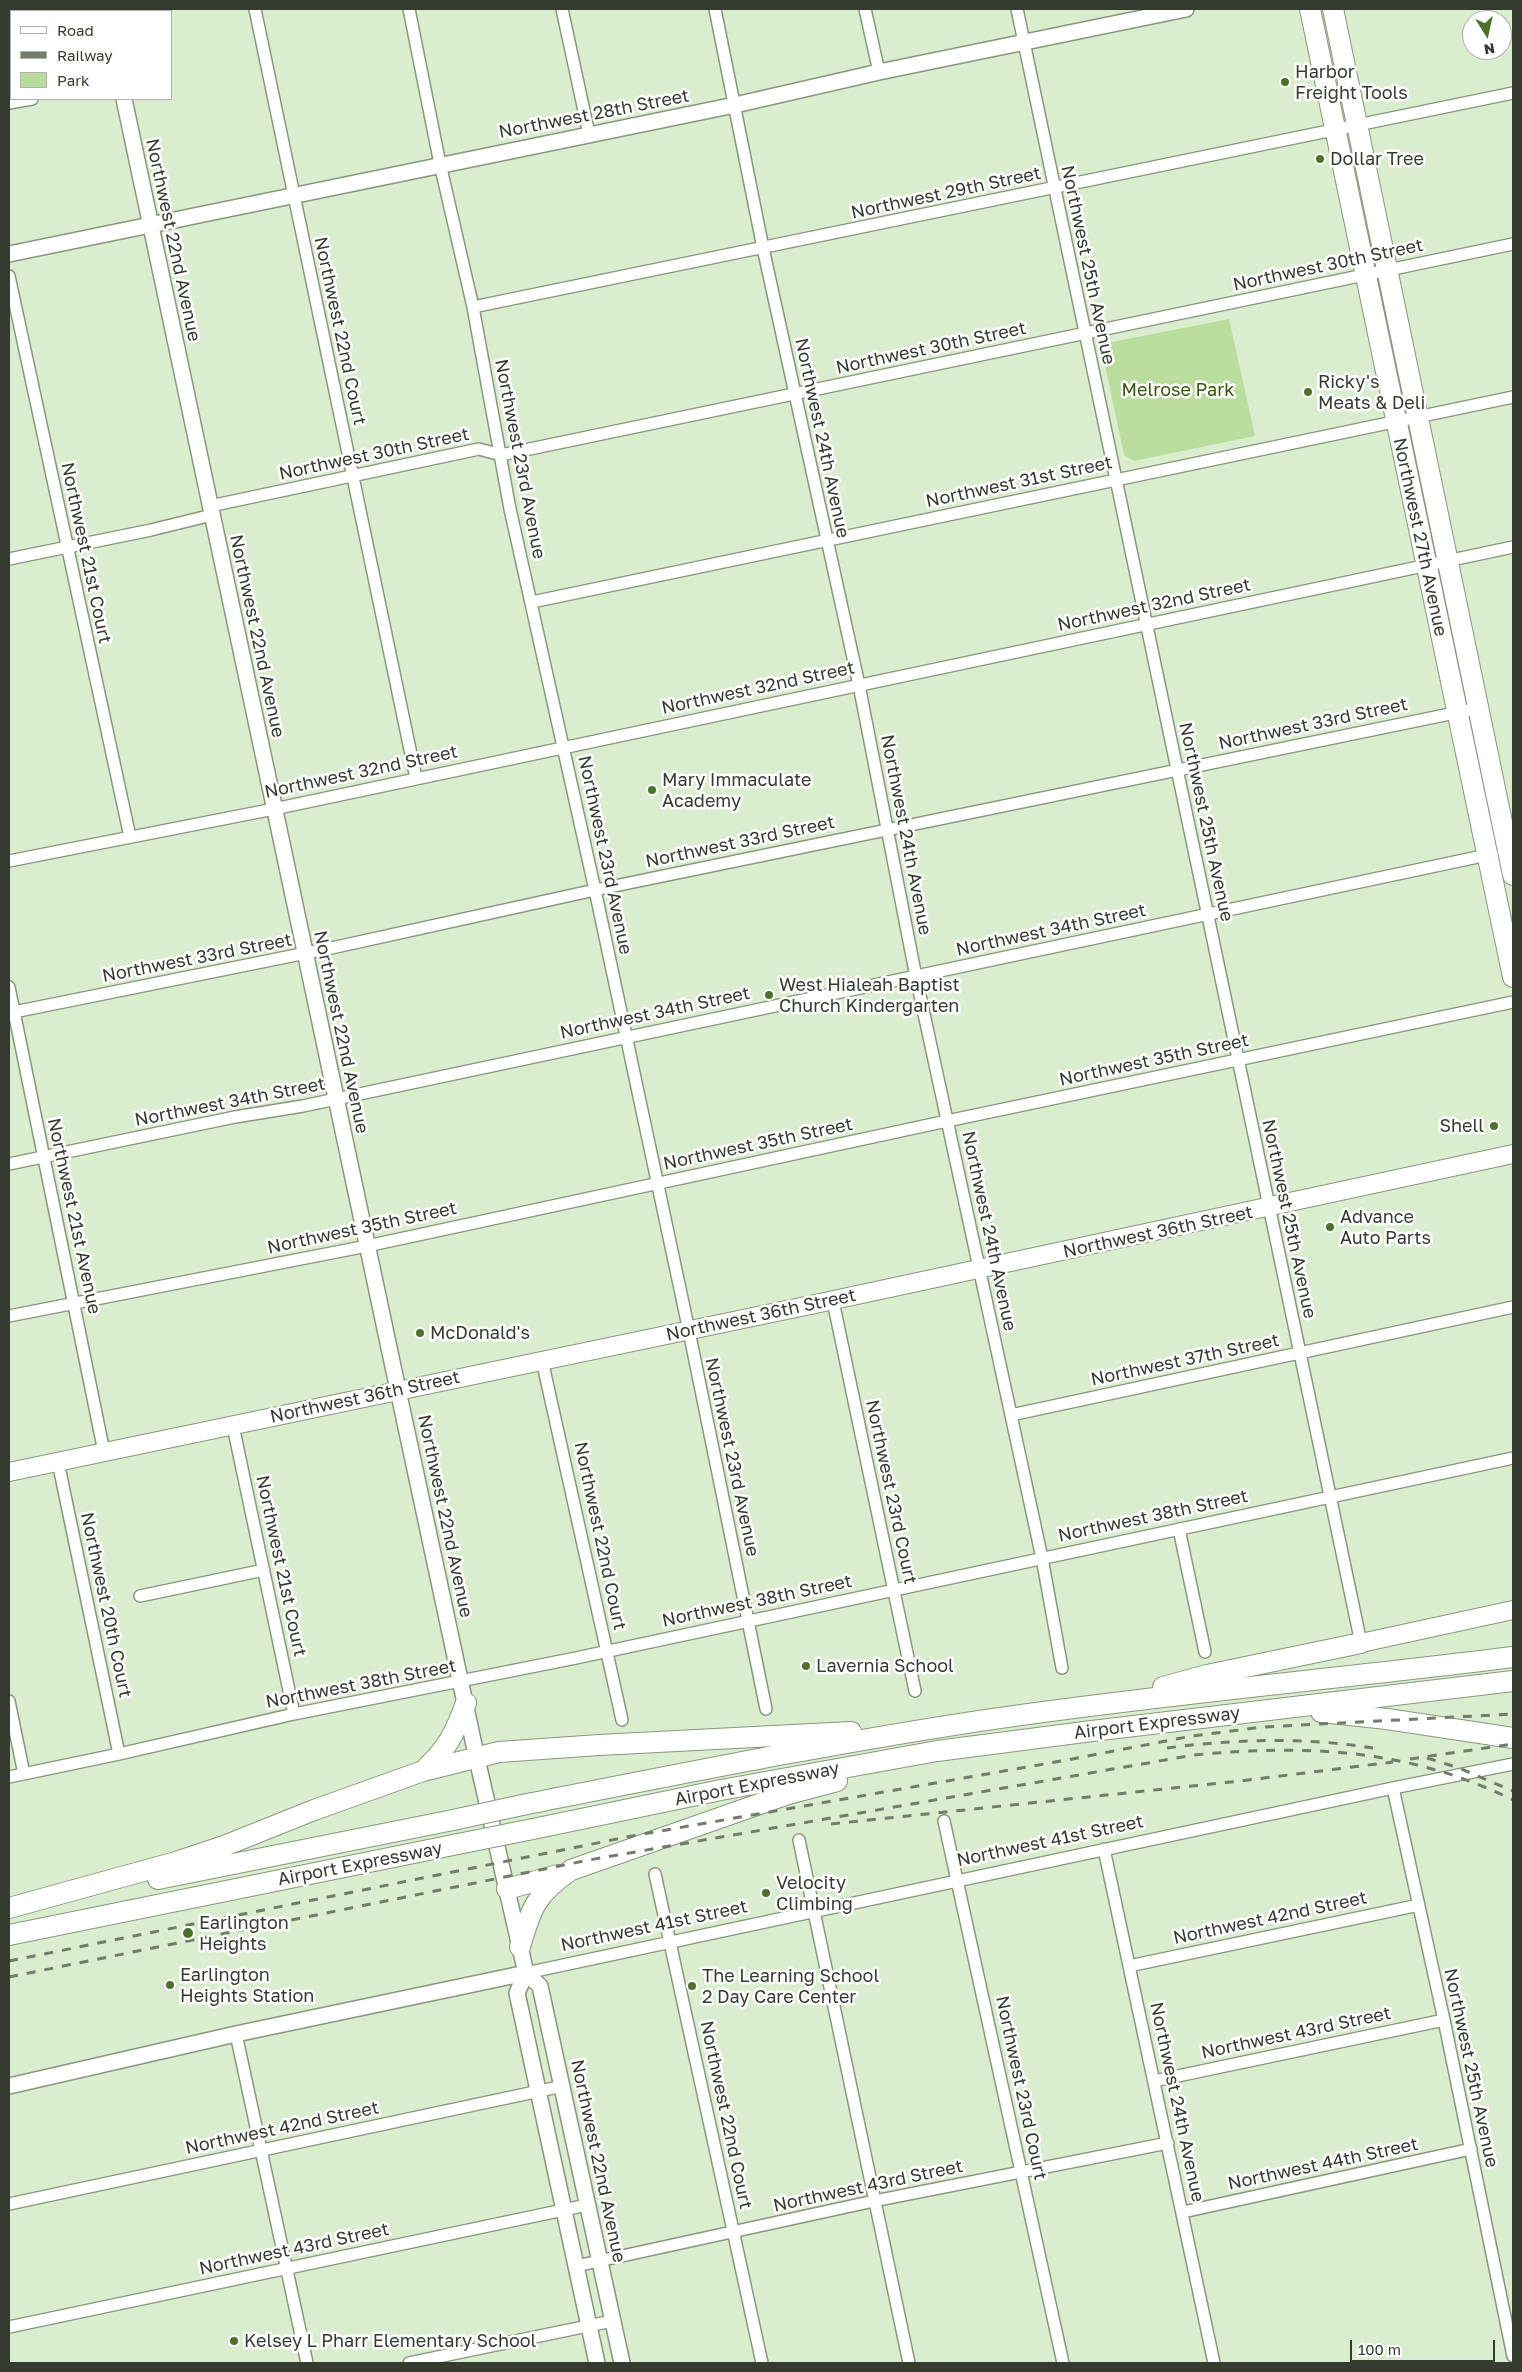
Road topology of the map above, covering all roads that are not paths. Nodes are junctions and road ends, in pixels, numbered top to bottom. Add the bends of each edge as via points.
1 (255, 9) edge
2 (409, 9) edge
3 (562, 9) edge
4 (715, 9) edge
5 (865, 9) edge
6 (1017, 9) edge
7 (1186, 9) edge
8 (1310, 9) edge
9 (1333, 9) edge
10 (1024, 43) junction
11 (879, 72) junction
12 (1513, 93) edge
13 (26, 100) edge
14 (124, 100) edge
15 (9, 103) edge
16 (734, 105) junction
17 (1356, 126) junction
18 (1334, 131) junction
19 (589, 134) junction
20 (440, 164) junction
21 (1054, 189) junction
22 (294, 195) junction
23 (151, 226) junction
24 (1513, 244) edge
25 (763, 248) junction
26 (9, 254) edge
27 (1387, 270) junction
28 (1364, 275) junction
29 (9, 276) edge
30 (473, 306) junction
31 (1085, 334) junction
32 (795, 394) junction
33 (1513, 397) edge
34 (1418, 417) junction
35 (1396, 421) junction
36 (501, 455) junction
37 (352, 474) junction
38 (1116, 480) junction
39 (211, 511) junction
40 (826, 540) junction
41 (1513, 547) edge
42 (67, 548) junction
43 (9, 559) edge
44 (1448, 561) junction
45 (1426, 566) junction
46 (532, 602) junction
47 (1146, 625) junction
48 (858, 685) junction
49 (1478, 708) junction
50 (1458, 712) junction
51 (564, 746) junction
52 (1177, 770) junction
53 (416, 778) junction
54 (274, 809) junction
55 (887, 830) junction
56 (130, 837) junction
57 (1511, 850) edge
58 (1488, 856) junction
59 (9, 861) edge
60 (1513, 875) edge
61 (595, 890) junction
62 (1208, 915) junction
63 (305, 954) junction
64 (916, 977) junction
65 (1513, 977) edge
66 (9, 987) edge
67 (1513, 1002) edge
68 (11, 1013) edge
69 (626, 1037) junction
70 (1239, 1060) junction
71 (336, 1099) junction
72 (947, 1120) junction
73 (1513, 1154) edge
74 (44, 1156) junction
75 (9, 1164) edge
76 (657, 1183) junction
77 (1269, 1208) junction
78 (367, 1246) junction
79 (980, 1269) junction
80 (833, 1301) junction
81 (75, 1303) junction
82 (1513, 1307) edge
83 (9, 1316) edge
84 (689, 1331) junction
85 (1299, 1353) junction
86 (542, 1360) junction
87 (398, 1390) junction
88 (1011, 1415) junction
89 (233, 1426) junction
90 (104, 1452) junction
91 (1513, 1458) edge
92 (58, 1462) junction
93 (9, 1472) edge
94 (1330, 1497) junction
95 (1179, 1529) junction
96 (1042, 1558) junction
97 (264, 1570) junction
98 (894, 1590) junction
99 (140, 1596) dead end
100 (1513, 1610) edge
101 (748, 1621) junction
102 (1361, 1643) junction
103 (607, 1650) junction
104 (1205, 1652) dead end
105 (1513, 1656) edge
106 (1062, 1668) dead end
107 (461, 1681) junction
108 (1513, 1681) edge
109 (915, 1691) dead end
110 (9, 1700) edge
111 (466, 1703) junction
112 (1093, 1705) junction
113 (766, 1709) dead end
114 (1279, 1709) junction
115 (294, 1714) junction
116 (622, 1720) dead end
117 (898, 1734) junction
118 (1513, 1738) edge
119 (937, 1751) junction
120 (120, 1754) junction
121 (477, 1759) junction
122 (1513, 1764) edge
123 (423, 1771) junction
124 (24, 1774) junction
125 (9, 1777) edge
126 (1393, 1788) junction
127 (944, 1821) dead end
128 (799, 1840) dead end
129 (1104, 1849) junction
130 (571, 1870) junction
131 (655, 1874) dead end
132 (958, 1880) junction
133 (507, 1889) junction
134 (1418, 1905) junction
135 (9, 1908) edge
136 (813, 1912) junction
137 (9, 1935) edge
138 (671, 1942) junction
139 (520, 1947) junction
140 (1129, 1966) junction
141 (526, 1973) junction
142 (1444, 2020) junction
143 (236, 2034) junction
144 (1154, 2081) junction
145 (9, 2086) edge
146 (563, 2086) junction
147 (539, 2091) junction
148 (1168, 2143) junction
149 (1471, 2149) junction
150 (261, 2151) junction
151 (1021, 2173) junction
152 (874, 2201) junction
153 (9, 2204) edge
154 (588, 2205) junction
155 (564, 2210) junction
156 (1183, 2212) junction
157 (734, 2233) junction
158 (600, 2261) junction
159 (576, 2266) junction
160 (286, 2268) junction
161 (612, 2320) junction
162 (589, 2325) junction
163 (9, 2327) edge
164 (1513, 2356) edge
165 (307, 2363) edge
166 (409, 2363) edge
167 (597, 2363) edge
168 (622, 2363) edge
169 (762, 2363) edge
170 (909, 2363) edge
171 (1063, 2363) edge
172 (1214, 2363) edge

1 - 22 street, Northwest 22nd Court
2 - 20 street, Northwest 23rd Avenue
3 - 19 street
4 - 16 street, Northwest 24th Avenue
5 - 11 street
6 - 10 street, Northwest 25th Avenue
7 - 10 main road, Northwest 28th Street
8 - 18 highway, Northwest 27th Avenue
9 - 17 highway, Northwest 27th Avenue
10 - 11 main road, Northwest 28th Street
10 - 21 street, Northwest 25th Avenue
11 - 16 main road, Northwest 28th Street
12 - 17 street, Northwest 29th Street
13 - 15 street
14 - 23 main road, Northwest 22nd Avenue
16 - 19 main road, Northwest 28th Street
16 - 25 street, Northwest 24th Avenue
17 - 18 street, Northwest 29th Street
17 - 27 highway, Northwest 27th Avenue
18 - 21 street, Northwest 29th Street
18 - 28 highway, Northwest 27th Avenue
19 - 20 main road, Northwest 28th Street
20 - 22 main road, Northwest 28th Street
20 - 30 street, Northwest 23rd Avenue
21 - 25 street, Northwest 29th Street
21 - 31 street, Northwest 25th Avenue
22 - 23 main road, Northwest 28th Street
22 - 37 street, Northwest 22nd Court
23 - 26 main road, Northwest 28th Street
23 - 39 main road, Northwest 22nd Avenue
24 - 27 street, Northwest 30th Street
25 - 30 street, Northwest 29th Street
25 - 32 street, Northwest 24th Avenue
27 - 28 street, Northwest 30th Street
27 - 34 highway, Northwest 27th Avenue
28 - 31 street, Northwest 30th Street
28 - 35 highway, Northwest 27th Avenue
29 - 42 street, Northwest 21st Court
30 - 36 street, Northwest 23rd Avenue
31 - 32 street, Northwest 30th Street
31 - 38 street, Northwest 25th Avenue
32 - 36 street, Northwest 30th Street
32 - 40 street, Northwest 24th Avenue
33 - 34 street, Northwest 31st Street
34 - 35 street, Northwest 31st Street
34 - 44 highway, Northwest 27th Avenue
35 - 38 street, Northwest 31st Street
35 - 45 highway, Northwest 27th Avenue
36 - 37 street, Northwest 30th Street via 479,449
36 - 46 street, Northwest 23rd Avenue
37 - 39 street, Northwest 30th Street
37 - 53 street, Northwest 22nd Court
38 - 40 street, Northwest 31st Street
38 - 47 street, Northwest 25th Avenue
39 - 42 street, Northwest 30th Street
39 - 54 main road, Northwest 22nd Avenue
40 - 46 street, Northwest 31st Street
40 - 48 street, Northwest 24th Avenue
41 - 44 street, Northwest 32nd Street
42 - 43 street, Northwest 30th Street
42 - 56 street, Northwest 21st Court
44 - 45 street, Northwest 32nd Street
44 - 49 highway, Northwest 27th Avenue
45 - 47 street, Northwest 32nd Street
45 - 50 highway, Northwest 27th Avenue
46 - 51 street, Northwest 23rd Avenue
47 - 48 street, Northwest 32nd Street
47 - 52 street, Northwest 25th Avenue
48 - 51 street, Northwest 32nd Street
48 - 55 street, Northwest 24th Avenue
49 - 50 street, Northwest 33rd Street
49 - 57 highway, Northwest 27th Avenue
50 - 52 street, Northwest 33rd Street
50 - 58 highway, Northwest 27th Avenue
51 - 53 street, Northwest 32nd Street
51 - 61 street, Northwest 23rd Avenue
52 - 55 street, Northwest 33rd Street
52 - 62 street, Northwest 25th Avenue
53 - 54 street, Northwest 32nd Street
54 - 56 street, Northwest 32nd Street
54 - 63 main road, Northwest 22nd Avenue
55 - 61 street, Northwest 33rd Street
55 - 64 street, Northwest 24th Avenue
56 - 59 street, Northwest 32nd Street
57 - 58 street, Northwest 34th Street
57 - 60 highway, Northwest 27th Avenue
58 - 62 street, Northwest 34th Street
58 - 65 highway, Northwest 27th Avenue
61 - 63 street, Northwest 33rd Street
61 - 69 street, Northwest 23rd Avenue
62 - 64 street, Northwest 34th Street
62 - 70 street, Northwest 25th Avenue
63 - 68 street, Northwest 33rd Street
63 - 71 main road, Northwest 22nd Avenue
64 - 69 street, Northwest 34th Street
64 - 72 street, Northwest 24th Avenue
66 - 68 street, Northwest 21st Avenue
67 - 70 street, Northwest 35th Street
68 - 74 street, Northwest 21st Avenue
69 - 71 street, Northwest 34th Street
69 - 76 street, Northwest 23rd Avenue
70 - 72 street, Northwest 35th Street
70 - 77 street, Northwest 25th Avenue
71 - 74 street, Northwest 34th Street
71 - 78 main road, Northwest 22nd Avenue
72 - 76 street, Northwest 35th Street
72 - 79 street, Northwest 24th Avenue
73 - 77 main road, Northwest 36th Street
74 - 75 street, Northwest 34th Street
74 - 81 street, Northwest 21st Avenue
76 - 78 street, Northwest 35th Street
76 - 84 street, Northwest 23rd Avenue
77 - 79 main road, Northwest 36th Street
77 - 85 street, Northwest 25th Avenue
78 - 81 street, Northwest 35th Street
78 - 87 main road, Northwest 22nd Avenue
79 - 80 main road, Northwest 36th Street
79 - 88 street, Northwest 24th Avenue
80 - 84 main road, Northwest 36th Street
80 - 98 street, Northwest 23rd Court
81 - 83 street, Northwest 35th Street
81 - 90 street, Northwest 21st Avenue
82 - 85 street, Northwest 37th Street
84 - 86 main road, Northwest 36th Street
84 - 101 street, Northwest 23rd Avenue
85 - 88 street, Northwest 37th Street
85 - 94 street, Northwest 25th Avenue
86 - 87 main road, Northwest 36th Street
86 - 103 street, Northwest 22nd Court
87 - 89 main road, Northwest 36th Street
87 - 107 main road, Northwest 22nd Avenue
88 - 96 street, Northwest 24th Avenue
89 - 90 main road, Northwest 36th Street
89 - 97 street, Northwest 21st Court
90 - 92 main road, Northwest 36th Street
91 - 94 street, Northwest 38th Street
92 - 93 main road, Northwest 36th Street
92 - 120 street, Northwest 20th Court
94 - 95 street, Northwest 38th Street
94 - 102 street, Northwest 25th Avenue
95 - 96 street, Northwest 38th Street
95 - 104 street
96 - 98 street, Northwest 38th Street
96 - 106 street, Northwest 24th Avenue
97 - 99 street
97 - 115 street, Northwest 21st Court
98 - 101 street, Northwest 38th Street
98 - 109 street, Northwest 23rd Court
100 - 102 main road
101 - 103 street, Northwest 38th Street
101 - 113 street, Northwest 23rd Avenue
102 - 112 highway via 1207,1675
103 - 107 street, Northwest 38th Street
103 - 116 street, Northwest 22nd Court
105 - 112 highway, Airport Expressway
107 - 111 main road, Northwest 22nd Avenue
107 - 115 street, Northwest 38th Street
108 - 114 highway, Airport Expressway
110 - 124 street
111 - 121 main road, Northwest 22nd Avenue
111 - 123 highway via 448,1745
112 - 117 highway, Airport Expressway
114 - 118 highway via 1387,1719
114 - 119 highway, Airport Expressway
115 - 120 street, Northwest 38th Street
117 - 121 highway via 839,1732 600,1745 499,1752
117 - 135 highway, Airport Expressway, bridge via 527,1804
119 - 130 highway via 788,1794
119 - 137 highway, Airport Expressway, bridge via 721,1790
120 - 124 street, Northwest 38th Street
121 - 123 highway
121 - 133 main road, Northwest 22nd Avenue
122 - 126 street, Northwest 41st Street
123 - 135 highway via 176,1862
124 - 125 street, Northwest 38th Street
126 - 129 street, Northwest 41st Street
126 - 134 street, Northwest 25th Avenue
127 - 132 street, Northwest 23rd Court
128 - 136 street
129 - 132 street, Northwest 41st Street
129 - 140 street, Northwest 24th Avenue
130 - 133 highway
130 - 139 highway via 545,1889 538,1899 528,1917
131 - 138 street, Northwest 22nd Court
132 - 136 street, Northwest 41st Street
132 - 151 street, Northwest 23rd Court
133 - 139 main road, Northwest 22nd Avenue
134 - 140 street, Northwest 42nd Street
134 - 142 street, Northwest 25th Avenue
136 - 138 street, Northwest 41st Street
136 - 152 street
138 - 141 street, Northwest 41st Street
138 - 157 street, Northwest 22nd Court
139 - 141 main road, Northwest 22nd Avenue
140 - 144 street, Northwest 24th Avenue
141 - 143 main road, Northwest 41st Street
141 - 146 main road, Northwest 22nd Avenue via 540,1986
141 - 147 main road via 517,1993
142 - 144 street, Northwest 43rd Street
142 - 149 street, Northwest 25th Avenue
143 - 145 main road, Northwest 41st Street
143 - 150 street
144 - 148 street, Northwest 24th Avenue
146 - 147 street, Northwest 42nd Street
146 - 154 main road, Northwest 22nd Avenue
147 - 150 street, Northwest 42nd Street
147 - 155 main road
148 - 151 street, Northwest 43rd Street
148 - 156 street, Northwest 24th Avenue
149 - 156 street, Northwest 44th Street
149 - 164 street, Northwest 25th Avenue
150 - 153 street, Northwest 42nd Street
150 - 160 street
151 - 152 street, Northwest 43rd Street
151 - 171 street, Northwest 23rd Court
152 - 157 street, Northwest 43rd Street
152 - 170 street
154 - 155 street, Northwest 43rd Street
154 - 158 main road, Northwest 22nd Avenue
155 - 159 main road
155 - 160 street, Northwest 43rd Street
156 - 172 street, Northwest 24th Avenue
157 - 158 street, Northwest 43rd Street
157 - 169 street, Northwest 22nd Court
158 - 159 street, Northwest 43rd Street
158 - 161 main road, Northwest 22nd Avenue
159 - 162 main road
160 - 163 street, Northwest 43rd Street
160 - 165 street
161 - 162 street
161 - 168 main road, Northwest 22nd Avenue
162 - 166 street
162 - 167 main road

